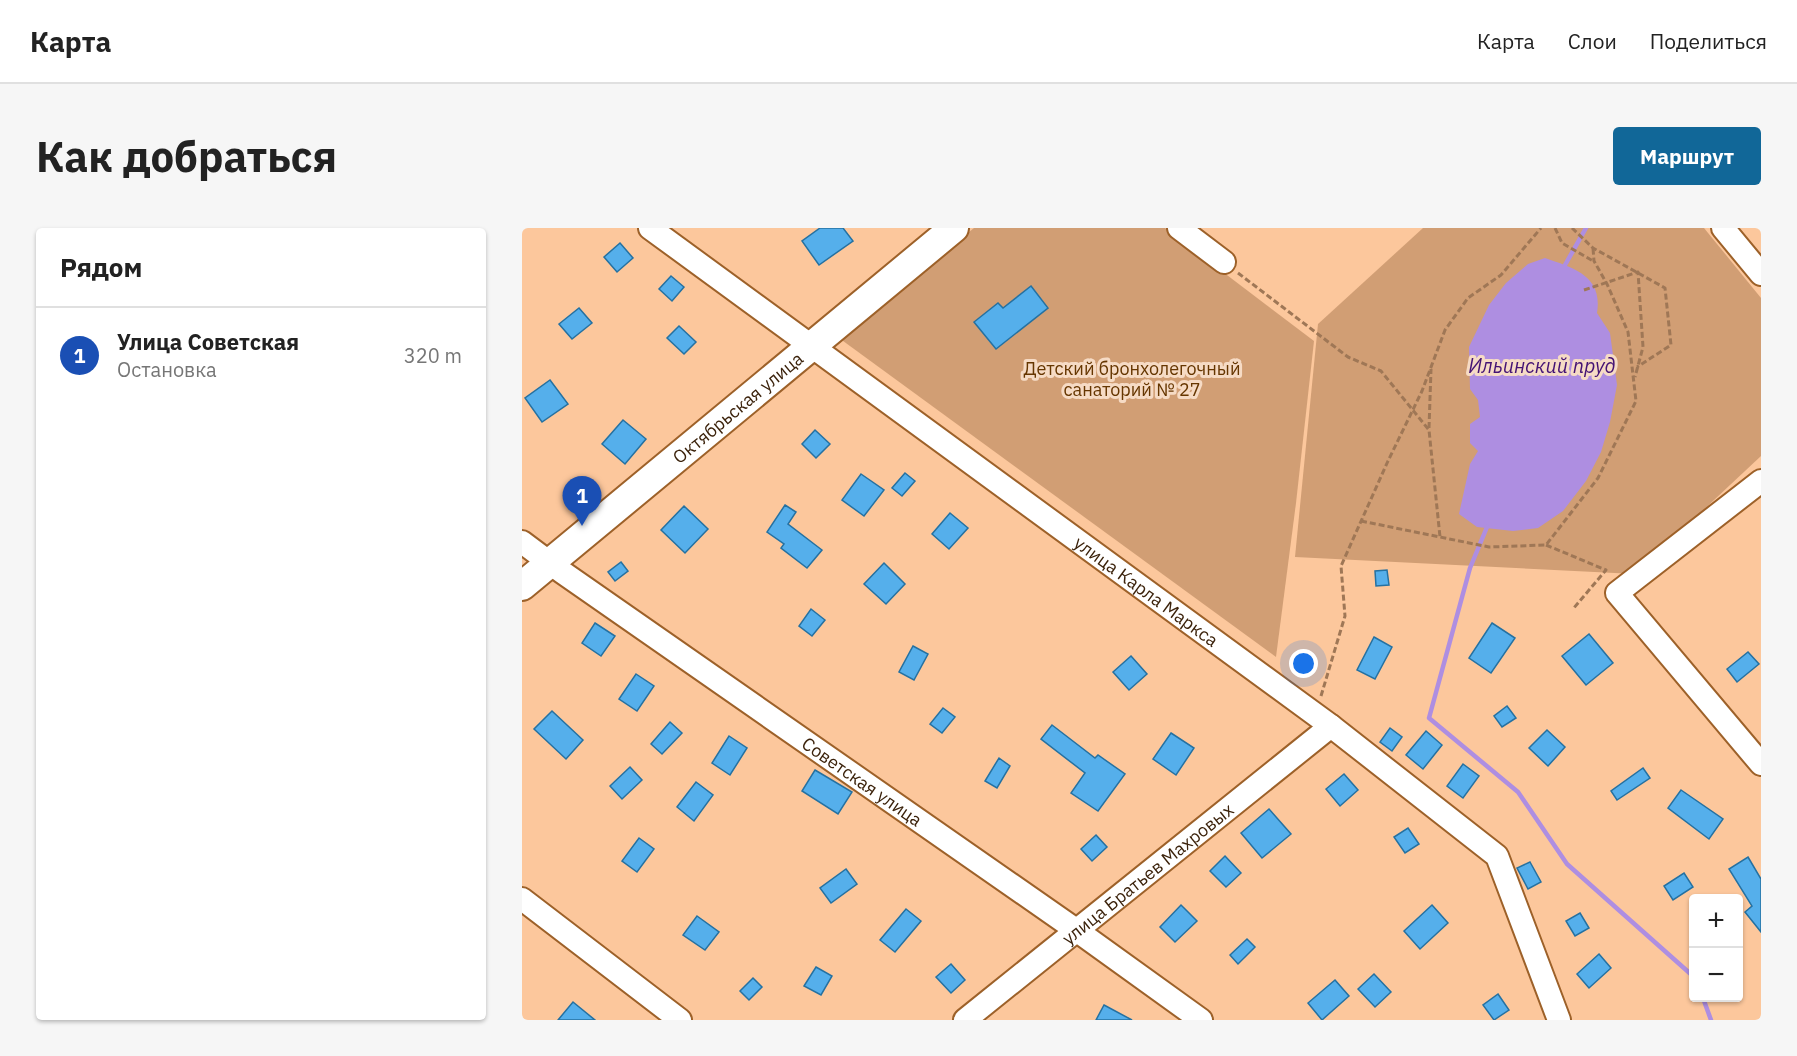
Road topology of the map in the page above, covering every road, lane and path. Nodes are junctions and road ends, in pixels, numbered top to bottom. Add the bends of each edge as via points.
1 (651, 228) edge
2 (954, 228) edge
3 (1179, 228) edge
4 (1541, 228) edge
5 (1556, 228) edge
6 (1572, 228) edge
7 (1723, 228) edge
8 (1593, 248) junction
9 (1594, 261) junction
10 (1224, 262) joint
11 (1638, 272) junction
12 (1761, 274) edge
13 (1607, 284) junction
14 (1584, 290) dead end
15 (812, 347) junction
16 (1431, 364) junction
17 (1637, 367) junction
18 (1634, 381) junction
19 (1413, 410) junction
20 (1429, 430) junction
21 (1761, 482) edge
22 (1361, 521) junction
23 (1440, 537) junction
24 (522, 542) edge
25 (1546, 545) junction
26 (550, 563) junction
27 (522, 586) edge
28 (1573, 609) dead end
29 (1331, 726) junction
30 (1761, 764) edge
31 (522, 899) edge
32 (1076, 930) junction
33 (680, 1020) edge
34 (965, 1020) edge
35 (1201, 1020) edge
36 (1559, 1020) edge

1 - 15 street, улица Карла Маркса
2 - 15 main road, Октябрьская улица
3 - 10 street
4 - 16 path via 1501,275 1468,298 1445,330
5 - 9 path via 1562,243
6 - 8 path
7 - 12 street
8 - 9 path
8 - 11 path
9 - 13 path
10 - 19 path via 1348,357 1381,371
11 - 13 path
11 - 17 path via 1642,347
11 - 17 path via 1665,288 1671,345
13 - 14 path
13 - 18 path via 1628,332
15 - 26 main road, Октябрьская улица
15 - 29 street, улица Карла Маркса
16 - 19 path
16 - 20 path
17 - 18 path
18 - 25 path via 1636,401 1598,478
19 - 20 path
19 - 22 path
20 - 23 path
21 - 30 street via 1617,593
22 - 23 path
22 - 29 path via 1341,566 1345,616 1320,694
23 - 25 path via 1488,547
24 - 26 street, Советская улица
25 - 28 path via 1606,570
26 - 27 main road, Октябрьская улица
26 - 32 street, Советская улица
29 - 32 street, улица Братьев Махровых
29 - 36 street, улица Карла Маркса via 1497,856
31 - 33 street
32 - 34 street, улица Братьев Махровых
32 - 35 street, Советская улица

